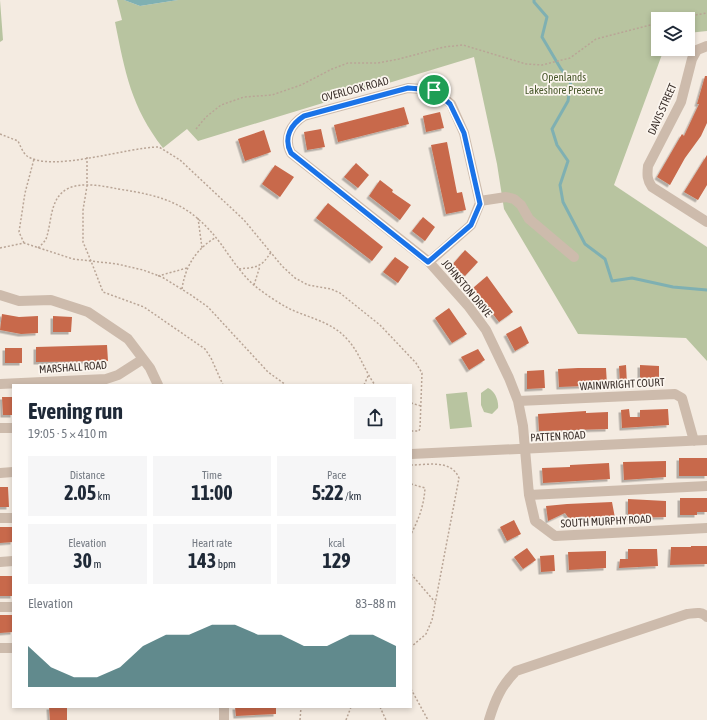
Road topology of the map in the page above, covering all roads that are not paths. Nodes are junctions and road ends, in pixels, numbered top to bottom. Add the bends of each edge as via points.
1 (707, 46) edge
2 (290, 131) joint
3 (480, 201) junction
4 (706, 218) edge
5 (574, 257) dead end
6 (428, 262) junction
7 (0, 294) edge
8 (143, 359) junction
9 (120, 380) edge
10 (0, 384) edge
11 (158, 384) edge
12 (518, 401) junction
13 (0, 428) edge
14 (12, 428) edge
15 (707, 440) edge
16 (694, 441) junction
17 (525, 449) junction
18 (412, 454) edge
19 (12, 472) edge
20 (0, 473) edge
21 (707, 486) edge
22 (529, 495) junction
23 (0, 518) edge
24 (12, 518) edge
25 (707, 528) edge
26 (12, 561) edge
27 (0, 562) edge
28 (12, 607) edge
29 (0, 608) edge
30 (707, 617) edge
31 (0, 648) edge
32 (12, 648) edge
33 (224, 708) edge
34 (224, 720) edge
35 (489, 720) edge

1 - 4 street, DAVIS STREET via 697,50 692,59 681,102 648,166 647,175 652,187
2 - 3 street, OVERLOOK ROAD via 293,124 304,116 408,88 434,90 450,104 464,133
2 - 6 street, JOHNSTON DRIVE via 287,141 291,153
3 - 5 street via 506,197 514,199 534,223
3 - 6 street via 471,225
6 - 12 street, JOHNSTON DRIVE via 486,330
7 - 8 street via 19,301 51,300 88,312 128,339
8 - 9 street, MARSHALL ROAD
8 - 11 street
9 - 10 street, MARSHALL ROAD via 106,378
12 - 16 street, WAINWRIGHT COURT via 675,394 682,398
12 - 17 street, JOHNSTON DRIVE
13 - 14 street
15 - 16 street, PATTEN ROAD
16 - 17 street, PATTEN ROAD
17 - 18 street, PATTEN ROAD
17 - 22 street, SOUTH MURPHY ROAD
19 - 20 street
21 - 22 street
22 - 25 street, SOUTH MURPHY ROAD via 535,521 555,536
23 - 24 street
26 - 27 street
28 - 29 street
30 - 35 street via 697,612 687,614 516,671 505,682 497,696
31 - 32 street
33 - 34 street

